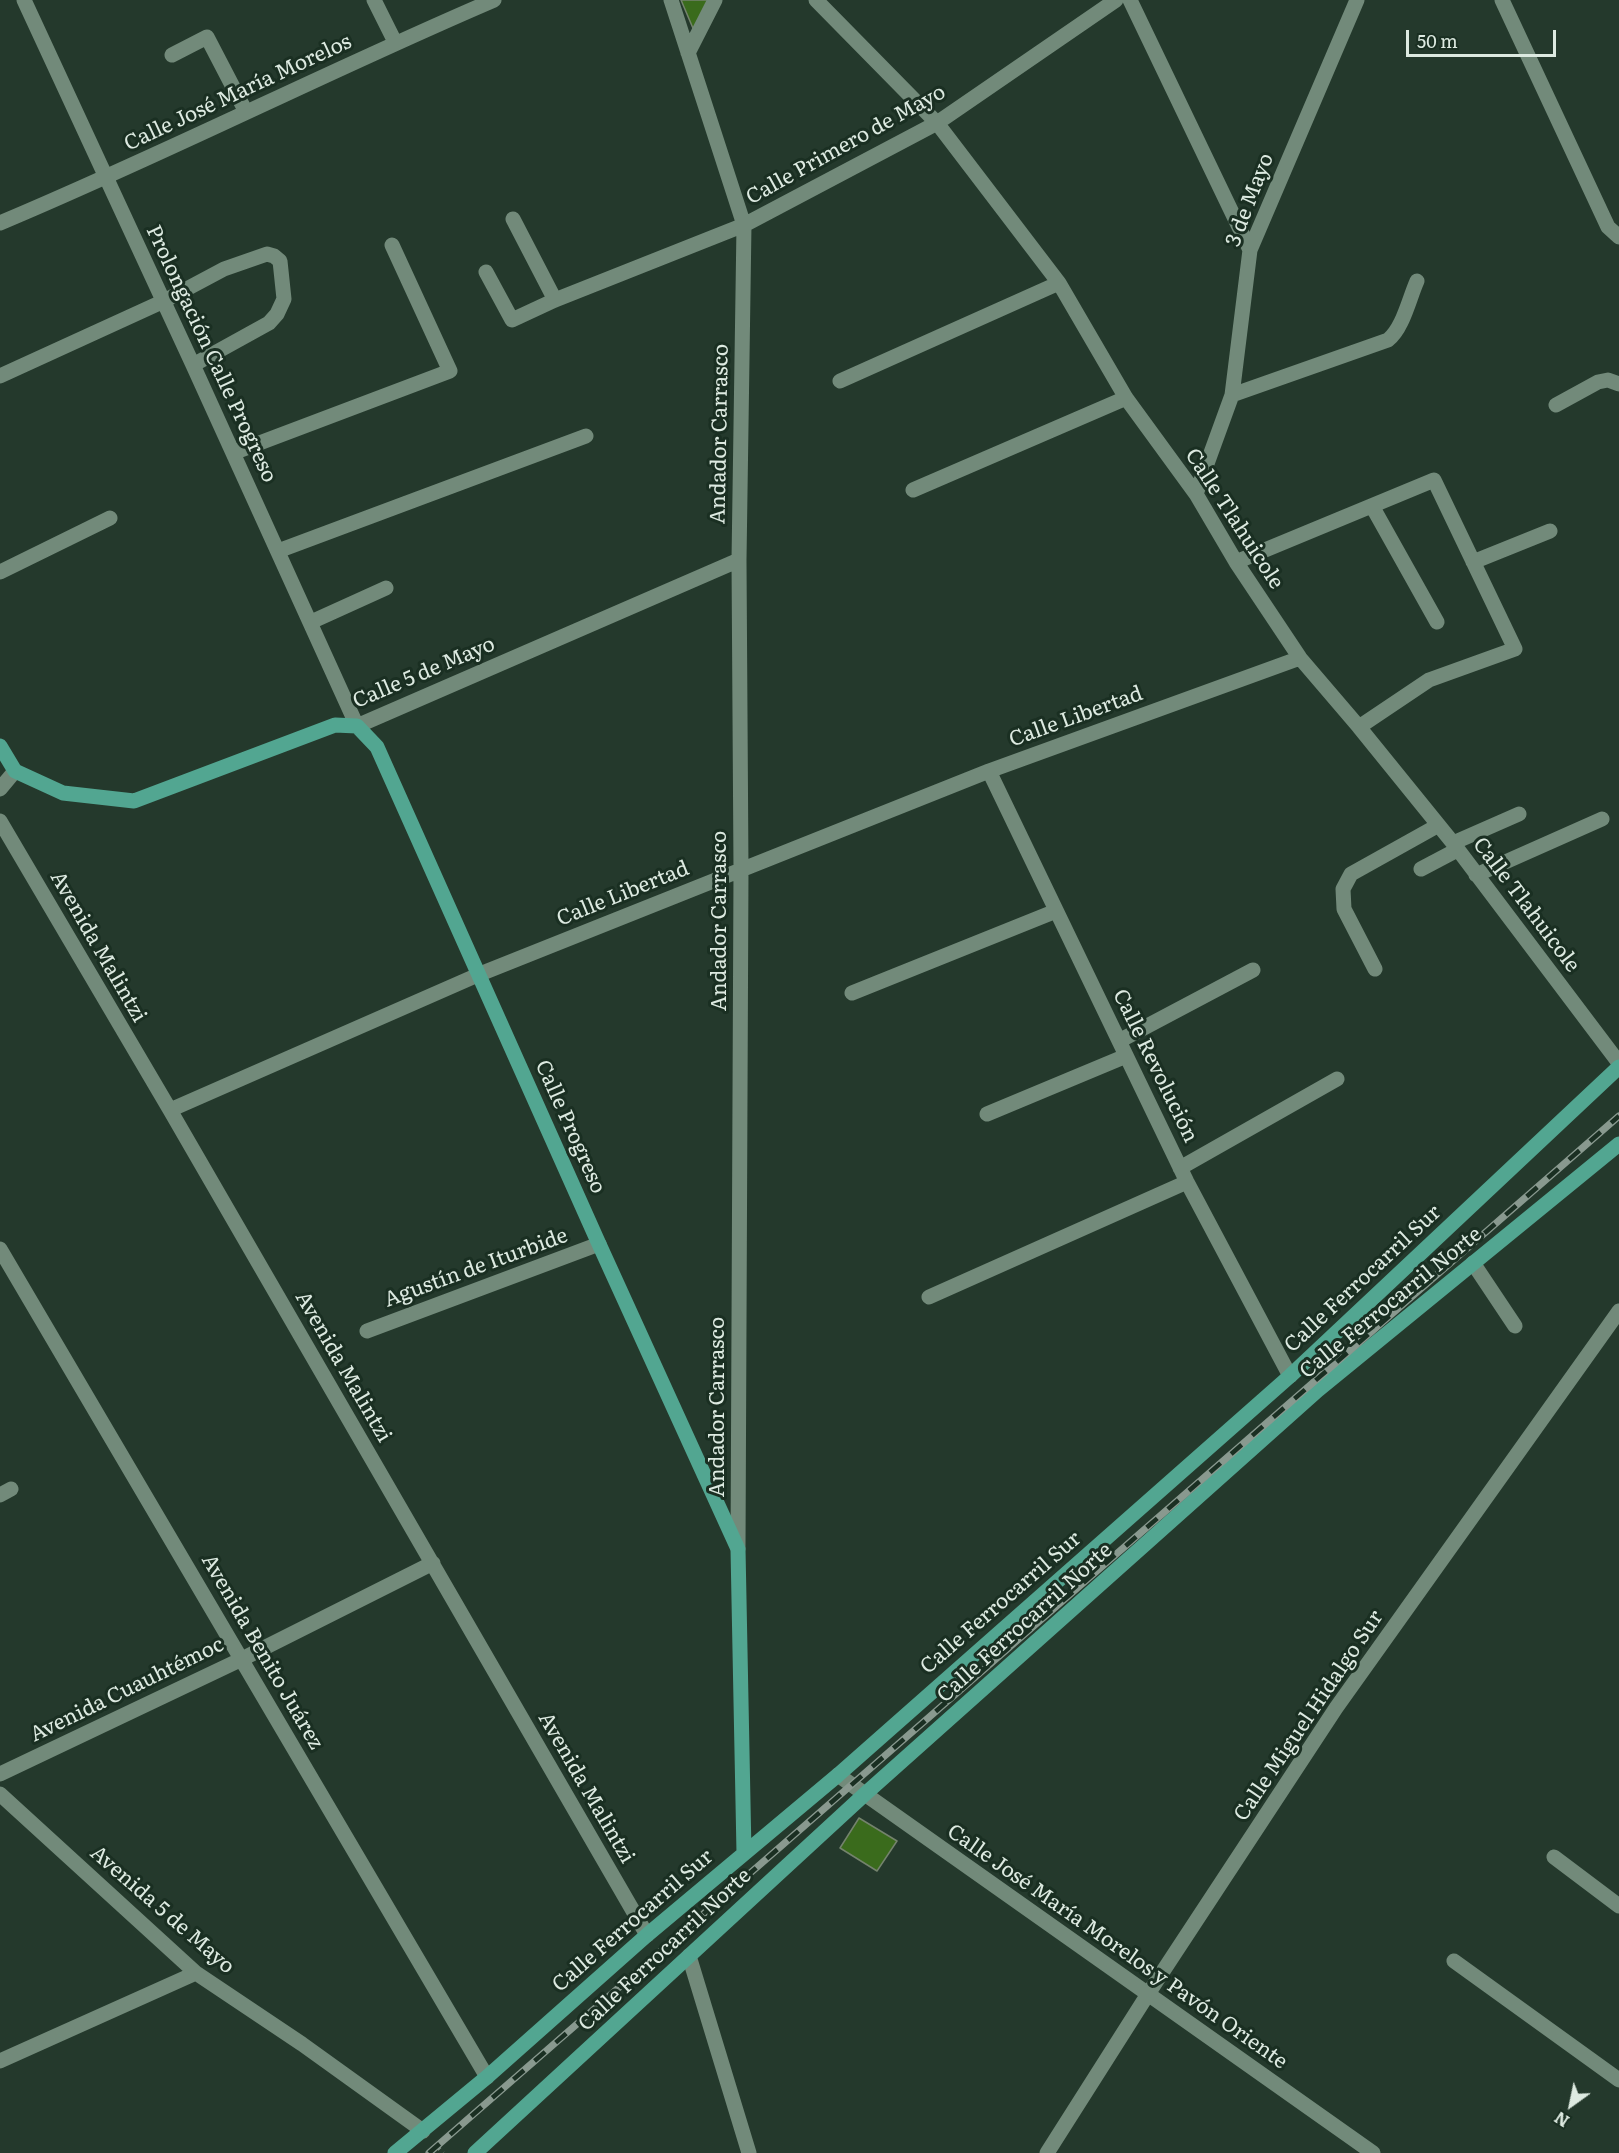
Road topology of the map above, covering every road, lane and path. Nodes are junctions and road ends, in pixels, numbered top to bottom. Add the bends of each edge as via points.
1 (24, 0) edge
2 (374, 0) edge
3 (494, 0) edge
4 (670, 0) edge
5 (715, 0) edge
6 (816, 0) edge
7 (1116, 0) edge
8 (1130, 0) edge
9 (1357, 0) edge
10 (1502, 0) edge
11 (395, 42) junction
12 (688, 52) junction
13 (172, 56) dead end
14 (246, 112) junction
15 (937, 123) junction
16 (107, 178) junction
17 (513, 219) dead end
18 (0, 223) edge
19 (744, 225) junction
20 (1619, 237) edge
21 (392, 245) dead end
22 (1250, 250) junction
23 (486, 272) dead end
24 (1417, 281) dead end
25 (1059, 283) junction
26 (555, 300) junction
27 (164, 301) junction
28 (193, 364) junction
29 (0, 376) edge
30 (840, 381) dead end
31 (1619, 384) edge
32 (1232, 395) junction
33 (1126, 398) junction
34 (1556, 405) dead end
35 (586, 436) dead end
36 (233, 453) junction
37 (913, 489) dead end
38 (1196, 494) junction
39 (1372, 506) junction
40 (110, 518) dead end
41 (1550, 531) dead end
42 (278, 551) junction
43 (739, 560) junction
44 (1236, 562) junction
45 (1473, 562) junction
46 (0, 572) edge
47 (386, 588) dead end
48 (311, 622) junction
49 (1437, 622) dead end
50 (1300, 658) junction
51 (357, 726) junction
52 (1359, 727) junction
53 (0, 746) edge
54 (15, 771) junction
55 (989, 771) junction
56 (0, 789) edge
57 (1519, 814) dead end
58 (1602, 819) dead end
59 (0, 821) edge
60 (1437, 826) junction
61 (1455, 847) junction
62 (1420, 869) dead end
63 (741, 870) junction
64 (1476, 875) junction
65 (1056, 911) junction
66 (1375, 969) dead end
67 (1253, 970) dead end
68 (480, 974) junction
69 (852, 993) dead end
70 (1119, 1041) junction
71 (1126, 1056) junction
72 (1619, 1065) edge
73 (1336, 1079) dead end
74 (170, 1110) junction
75 (987, 1114) dead end
76 (1619, 1144) edge
77 (1180, 1168) junction
78 (1187, 1182) junction
79 (599, 1244) junction
80 (0, 1249) edge
81 (1473, 1263) junction
82 (929, 1297) dead end
83 (1619, 1311) edge
84 (1515, 1326) dead end
85 (367, 1331) dead end
86 (1290, 1376) junction
87 (738, 1549) junction
88 (433, 1563) junction
89 (242, 1659) junction
90 (0, 1774) edge
91 (838, 1775) junction
92 (0, 1794) edge
93 (865, 1794) junction
94 (744, 1853) junction
95 (1554, 1857) dead end
96 (1619, 1906) edge
97 (646, 1935) junction
98 (689, 1956) junction
99 (1454, 1961) dead end
100 (196, 1973) junction
101 (1148, 1994) junction
102 (0, 2061) edge
103 (487, 2076) junction
104 (1619, 2080) edge
105 (423, 2131) junction
106 (437, 2146) dead end
107 (478, 2152) edge
108 (395, 2153) edge
109 (443, 2153) edge
110 (749, 2153) edge
111 (1047, 2153) edge
112 (1372, 2153) edge

1 - 16 street, Prolongación Calle Progreso
2 - 11 street
3 - 11 street, Calle José María Morelos
4 - 12 street, Andador Carrasco
5 - 12 street
6 - 15 street, Calle Tlahuicole
7 - 15 street, Calle Primero de Mayo
8 - 22 street
9 - 22 street, 3 de Mayo
10 - 20 street via 1608,227
11 - 14 street, Calle José María Morelos
12 - 19 street, Andador Carrasco
13 - 14 street via 207,37
14 - 16 street, Calle José María Morelos
15 - 19 street, Calle Primero de Mayo
15 - 25 street, Calle Tlahuicole
16 - 18 street, Calle José María Morelos
16 - 27 street, Prolongación Calle Progreso
17 - 26 street
19 - 26 street, Calle Primero de Mayo
19 - 43 street, Andador Carrasco
21 - 36 street via 450,371
22 - 32 street, 3 de Mayo
23 - 26 street, Calle Primero de Mayo via 512,320
24 - 32 street via 1388,340
25 - 30 street
25 - 33 street, Calle Tlahuicole
27 - 28 street, Prolongación Calle Progreso
27 - 28 street via 224,269 267,254 280,261 284,299 270,323
27 - 29 street
28 - 36 street, Prolongación Calle Progreso
31 - 34 street via 1598,382
32 - 38 street, 3 de Mayo
33 - 37 street
33 - 38 street, Calle Tlahuicole
35 - 42 street
36 - 42 street, Prolongación Calle Progreso
38 - 44 street, Calle Tlahuicole
39 - 44 street
39 - 45 street via 1434,480
39 - 49 street
40 - 46 street
41 - 45 street
42 - 48 street, Prolongación Calle Progreso
43 - 51 street, Calle 5 de Mayo
43 - 63 street, Andador Carrasco
44 - 50 street, Calle Tlahuicole
45 - 52 street via 1515,649 1430,680
47 - 48 street
48 - 51 street, Prolongación Calle Progreso
50 - 52 street, Calle Tlahuicole
50 - 55 street, Calle Libertad
51 - 54 main road, Calle 5 de Mayo via 335,725 134,801 63,793
51 - 68 main road, Calle Progreso via 377,747
52 - 60 street, Calle Tlahuicole
53 - 54 main road
54 - 56 street
55 - 63 street, Calle Libertad
55 - 65 street, Calle Revolución
57 - 61 street
58 - 64 street
59 - 74 street, Avenida Malintzi
60 - 61 street, Calle Tlahuicole
60 - 66 street via 1351,874 1343,889 1344,909
61 - 62 street
61 - 64 street, Calle Tlahuicole
63 - 68 street, Calle Libertad
63 - 87 street, Andador Carrasco
64 - 72 street, Calle Tlahuicole
65 - 69 street
65 - 70 street, Calle Revolución
67 - 70 street
68 - 74 street, Calle Libertad
68 - 79 main road, Calle Progreso
70 - 71 street, Calle Revolución
71 - 75 street
71 - 77 street, Calle Revolución
72 - 86 main road, Calle Ferrocarril Sur
73 - 77 street
74 - 88 street, Avenida Malintzi
76 - 81 main road, Calle Ferrocarril Norte
77 - 78 street, Calle Revolución
78 - 82 street
78 - 86 street, Calle Revolución
79 - 85 street, Agustín de Iturbide
79 - 87 main road, Calle Progreso
80 - 89 street, Avenida Benito Juárez
81 - 84 street
81 - 93 main road, Calle Ferrocarril Norte via 1318,1390
83 - 101 street, Calle Miguel Hidalgo Sur via 1336,1708
86 - 91 main road, Calle Ferrocarril Sur
87 - 94 main road, Andador Carrasco
88 - 89 street, Avenida Cuauhtémoc
88 - 97 street, Avenida Malintzi
89 - 90 street, Avenida Cuauhtémoc
89 - 103 street, Avenida Benito Juárez
91 - 93 street, Calle José María Morelos y Pavón Oriente
91 - 94 main road, Calle Ferrocarril Sur
92 - 100 street, Avenida 5 de Mayo
93 - 98 main road, Calle Ferrocarril Norte
93 - 101 street, Calle José María Morelos y Pavón Oriente
94 - 97 main road, Calle Ferrocarril Sur
95 - 96 street
97 - 103 main road, Calle Ferrocarril Sur
98 - 107 main road, Calle Ferrocarril Norte
98 - 110 street
99 - 104 street
100 - 102 street
100 - 105 street, Avenida 5 de Mayo
101 - 111 street, Calle Miguel Hidalgo Sur
101 - 112 street, Calle José María Morelos y Pavón Oriente
103 - 105 main road, Calle Ferrocarril Sur
105 - 108 main road, Calle Ferrocarril Sur
106 - 109 path

